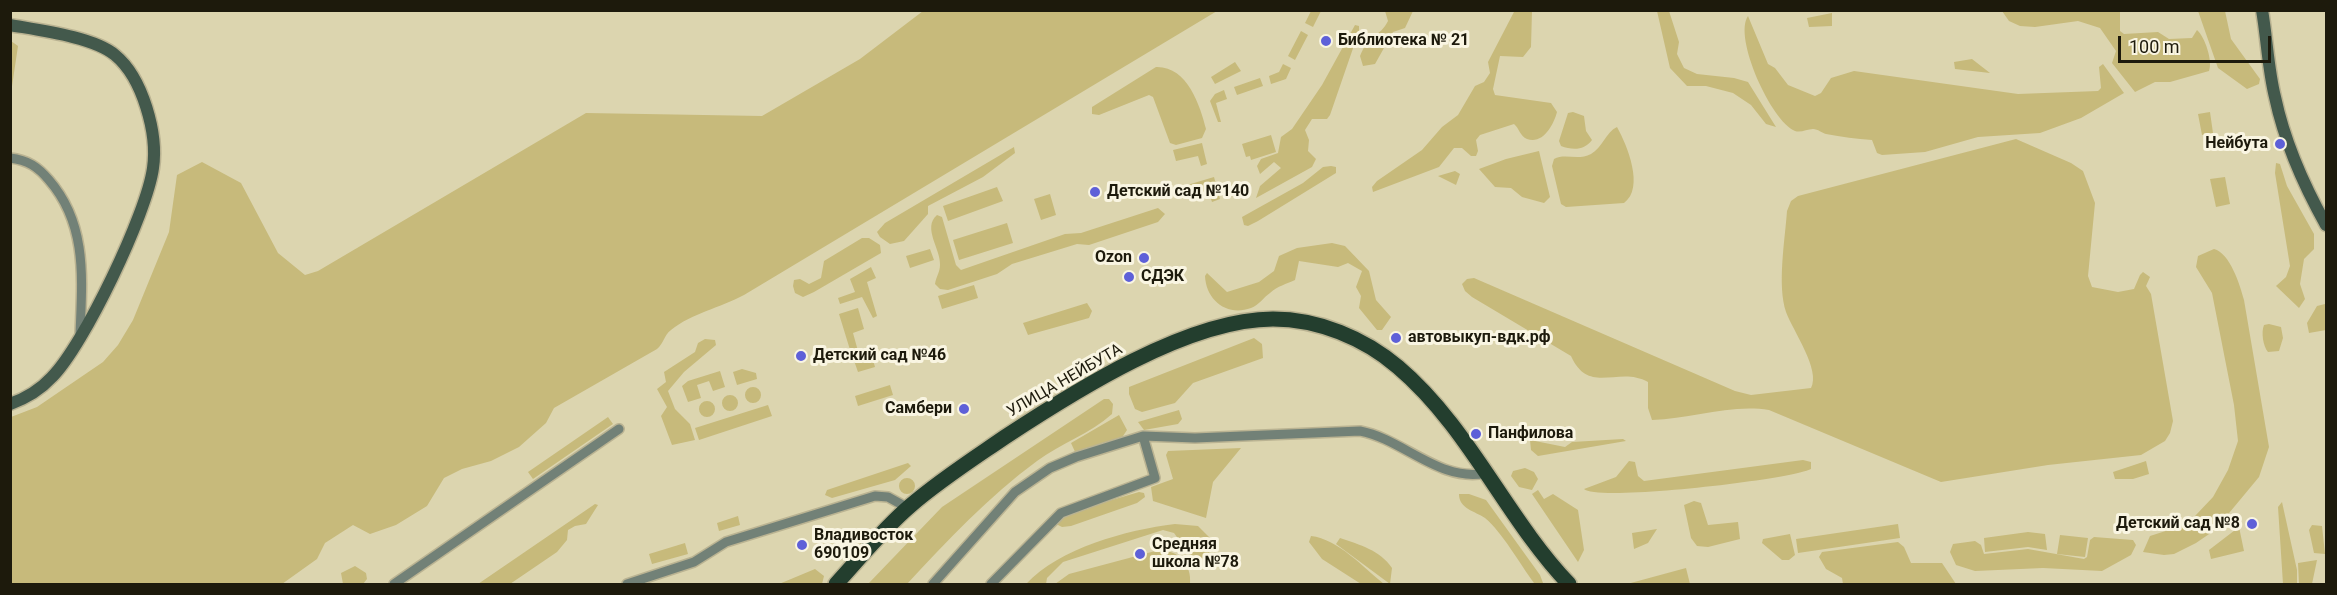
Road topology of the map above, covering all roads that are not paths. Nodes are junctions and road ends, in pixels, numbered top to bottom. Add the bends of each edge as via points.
1 (2262, 10) edge
2 (10, 25) edge
3 (10, 158) edge
4 (2326, 225) edge
5 (80, 335) junction
6 (10, 404) edge
7 (619, 429) dead end
8 (1143, 436) junction
9 (1486, 473) junction
10 (908, 508) junction
11 (394, 585) edge
12 (627, 585) edge
13 (836, 585) edge
14 (933, 585) edge
15 (991, 585) edge
16 (1569, 585) edge

1 - 4 main road via 2274,97 2286,141 2301,180
2 - 5 main road via 74,37 115,54 136,82 154,131 153,169 136,227
3 - 5 street via 24,159 39,169 69,207 77,227 82,296
5 - 6 main road via 53,377 31,396
7 - 11 street
8 - 9 street via 1198,438 1360,431 1384,436 1455,474
8 - 14 street via 1057,465 1015,492
8 - 15 street via 1155,478 1061,513
9 - 10 main road, УЛИЦА НЕЙБУТА via 1412,381 1379,353 1314,323 1273,319 1196,336 1112,372 994,444
9 - 16 main road, УЛИЦА НЕЙБУТА
10 - 12 street via 888,497 876,496 726,542 694,562
10 - 13 main road, УЛИЦА НЕЙБУТА

